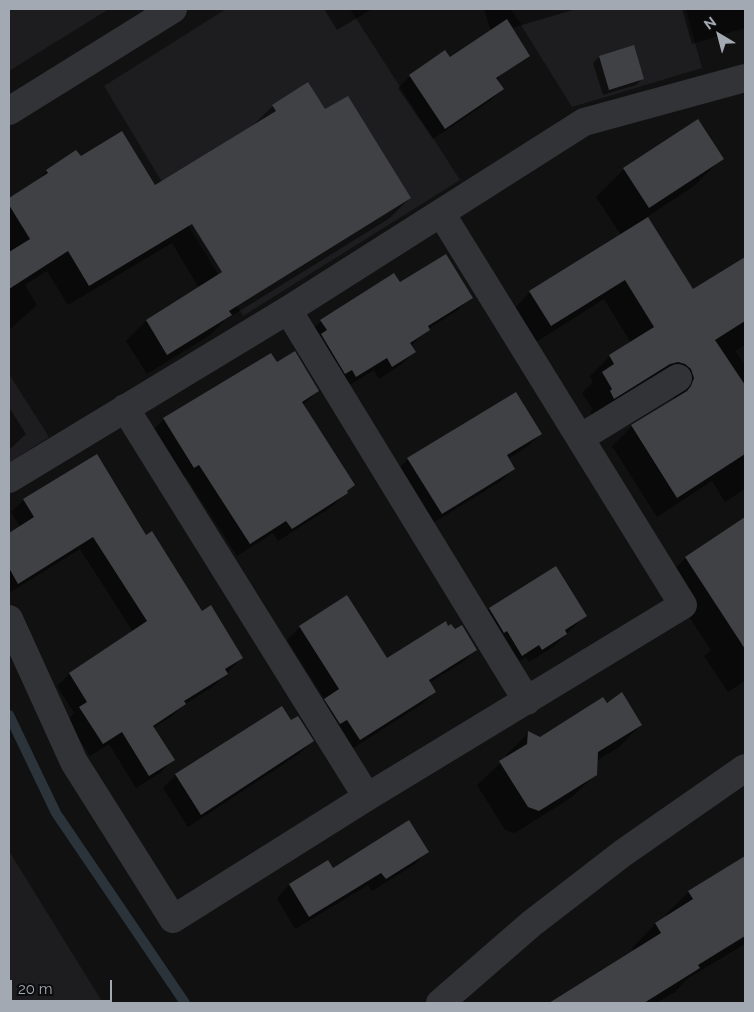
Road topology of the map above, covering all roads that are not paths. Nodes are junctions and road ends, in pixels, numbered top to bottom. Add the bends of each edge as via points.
1 (173, 9) edge
2 (745, 78) edge
3 (9, 110) edge
4 (441, 213) junction
5 (288, 310) junction
6 (678, 378) dead end
7 (126, 408) junction
8 (580, 438) junction
9 (9, 479) edge
10 (9, 619) edge
11 (527, 701) junction
12 (745, 768) edge
13 (367, 797) junction
14 (440, 1003) edge

1 - 3 street
2 - 4 street via 584,122
4 - 5 street
4 - 8 street
5 - 7 street
5 - 11 street
6 - 8 street
7 - 9 street
7 - 13 street
8 - 11 street via 683,605
10 - 13 street via 74,762 173,919
11 - 13 street
12 - 14 street via 623,854 532,924

